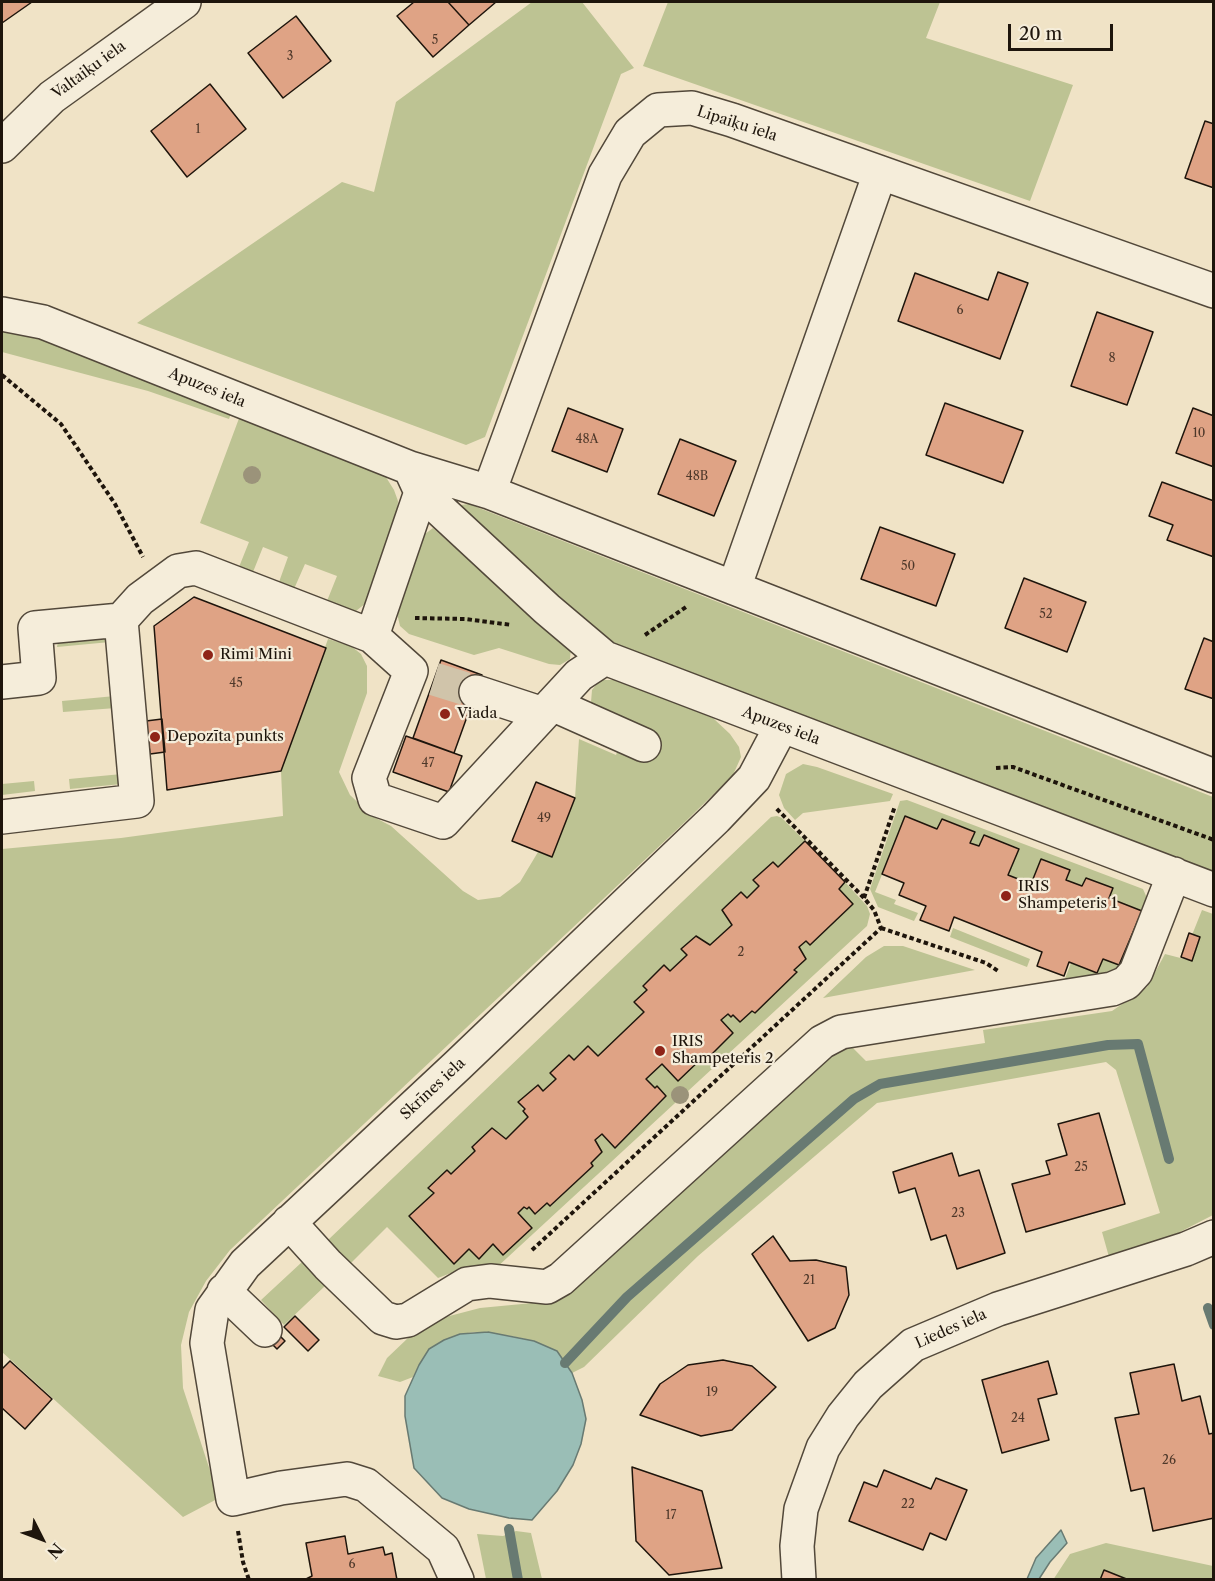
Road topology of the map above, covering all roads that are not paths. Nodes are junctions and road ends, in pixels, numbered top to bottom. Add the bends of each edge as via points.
1 (184, 2) edge
2 (2, 146) edge
3 (880, 173) junction
4 (1214, 291) edge
5 (2, 314) edge
6 (415, 480) junction
7 (489, 492) junction
8 (734, 588) junction
9 (120, 620) junction
10 (376, 625) junction
11 (605, 658) junction
12 (2, 682) edge
13 (476, 692) tunnel mouth
14 (548, 709) junction
15 (781, 727) junction
16 (644, 745) dead end
17 (1214, 776) edge
18 (2, 817) edge
19 (1174, 874) junction
20 (1214, 890) edge
21 (289, 1222) junction
22 (1214, 1237) edge
23 (224, 1291) junction
24 (265, 1330) dead end
25 (457, 1580) edge
26 (799, 1580) edge

1 - 2 street, Valtaiķu iela via 52,97
3 - 4 street, Lipaiķu iela
3 - 7 street, Lipaiķu iela via 692,108 658,110 630,133 605,176
3 - 8 street
5 - 6 street, Apuzes iela via 43,322
6 - 7 street, Apuzes iela
6 - 10 street
6 - 11 street, Apuzes iela via 562,622
7 - 8 street, Apuzes iela
8 - 17 street, Apuzes iela
9 - 10 street via 140,599 178,571 196,568
9 - 12 street via 34,628 39,678
9 - 18 street via 137,801
10 - 14 street via 423,675 369,778 375,799 443,822
11 - 14 street via 579,675
11 - 15 street, Apuzes iela
13 - 14 street
14 - 16 street
15 - 19 street, Apuzes iela
15 - 21 street, Skrīnes iela via 754,778 716,818
19 - 20 street, Apuzes iela
19 - 21 street via 1136,972 1126,983 841,1032 822,1042 561,1279 541,1287 498,1281 467,1284 408,1320 396,1322 383,1318
21 - 23 street, Skrīnes iela via 245,1264
22 - 26 street, Liedes iela via 998,1309 913,1345 868,1385 823,1448 801,1509
23 - 24 street
23 - 25 street, Skrīnes iela via 212,1310 207,1343 233,1499 347,1479 366,1485 443,1549

